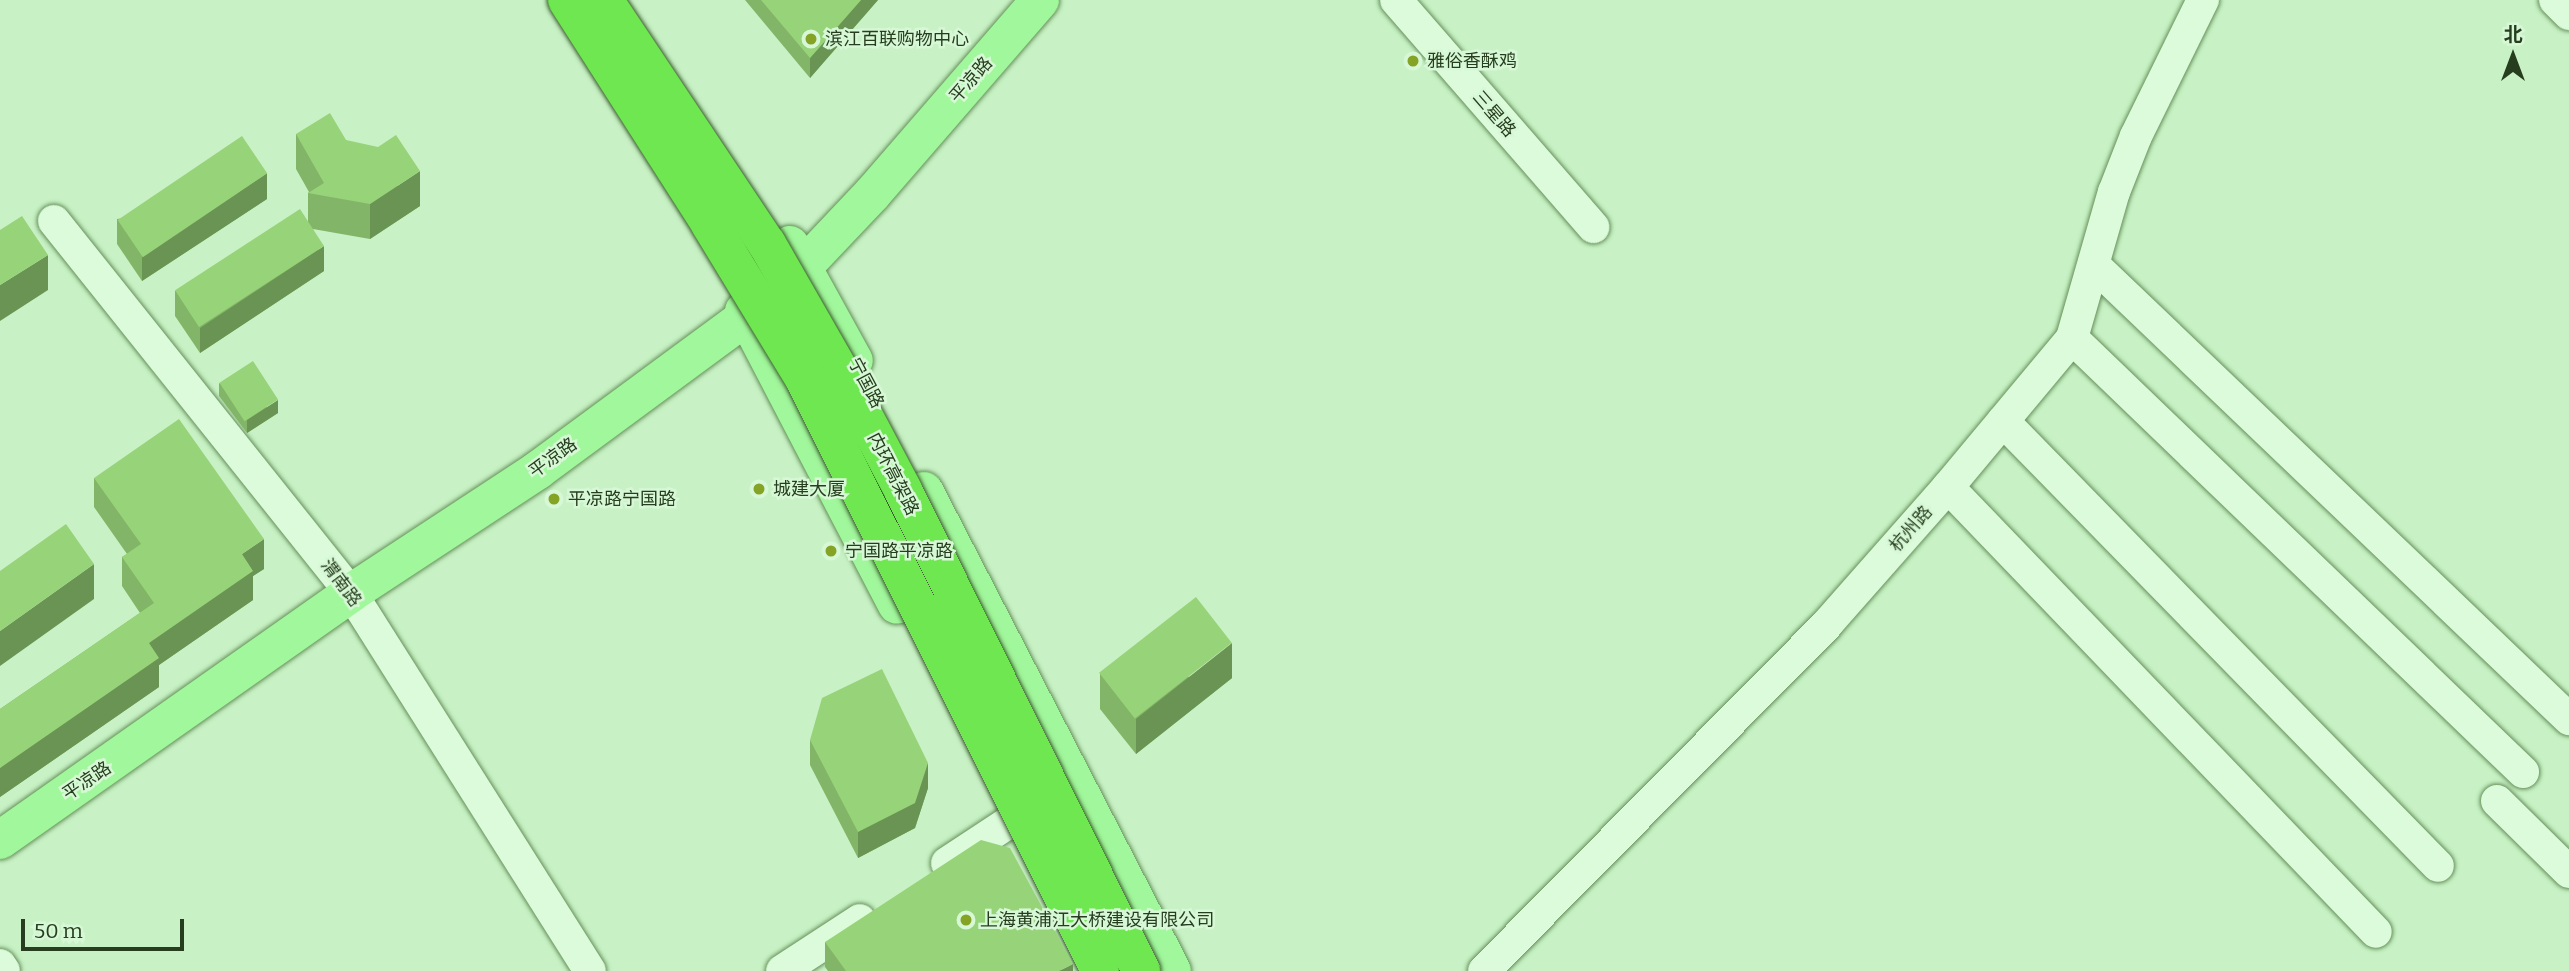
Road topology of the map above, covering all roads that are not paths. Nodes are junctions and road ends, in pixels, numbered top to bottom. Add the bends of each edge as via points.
1 (551, 0) edge
2 (567, 0) edge
3 (604, 0) edge
4 (627, 0) edge
5 (1040, 0) edge
6 (1396, 0) edge
7 (2203, 0) edge
8 (2555, 0) edge
9 (2569, 14) edge
10 (54, 221) dead end
11 (1593, 227) dead end
12 (2095, 265) junction
13 (804, 266) junction
14 (747, 316) junction
15 (2072, 338) junction
16 (2003, 421) junction
17 (1948, 487) junction
18 (351, 593) junction
19 (2569, 719) edge
20 (2523, 772) dead end
21 (2497, 801) dead end
22 (1011, 821) junction
23 (0, 840) edge
24 (2438, 866) dead end
25 (2569, 872) edge
26 (919, 881) edge
27 (885, 903) edge
28 (2376, 932) dead end
29 (0, 965) edge
30 (4, 971) edge
31 (590, 971) edge
32 (782, 971) edge
33 (1088, 971) edge
34 (1100, 971) edge
35 (1141, 971) edge
36 (1172, 971) edge
37 (1486, 971) edge

1 - 14 main road
2 - 34 highway, bridge via 803,377
3 - 35 highway, 内环高架路, bridge via 767,244 841,373
4 - 13 main road, 宁国路
5 - 13 main road, 平凉路
6 - 11 street, 三星路
7 - 12 street, 杭州路 via 2136,136 2114,192
8 - 9 street
10 - 18 street, 渭南路
12 - 15 street, 杭州路
12 - 19 street
13 - 14 main road, 平凉路
13 - 36 main road, 宁国路
14 - 18 main road, 平凉路 via 538,470
14 - 22 main road
15 - 16 street, 杭州路
15 - 20 street
16 - 17 street, 杭州路
16 - 24 street
17 - 28 street
17 - 37 street, 杭州路 via 1828,623
18 - 23 main road, 平凉路
18 - 31 street, 渭南路
21 - 25 street
22 - 26 street
22 - 33 main road
27 - 32 street
29 - 30 street

